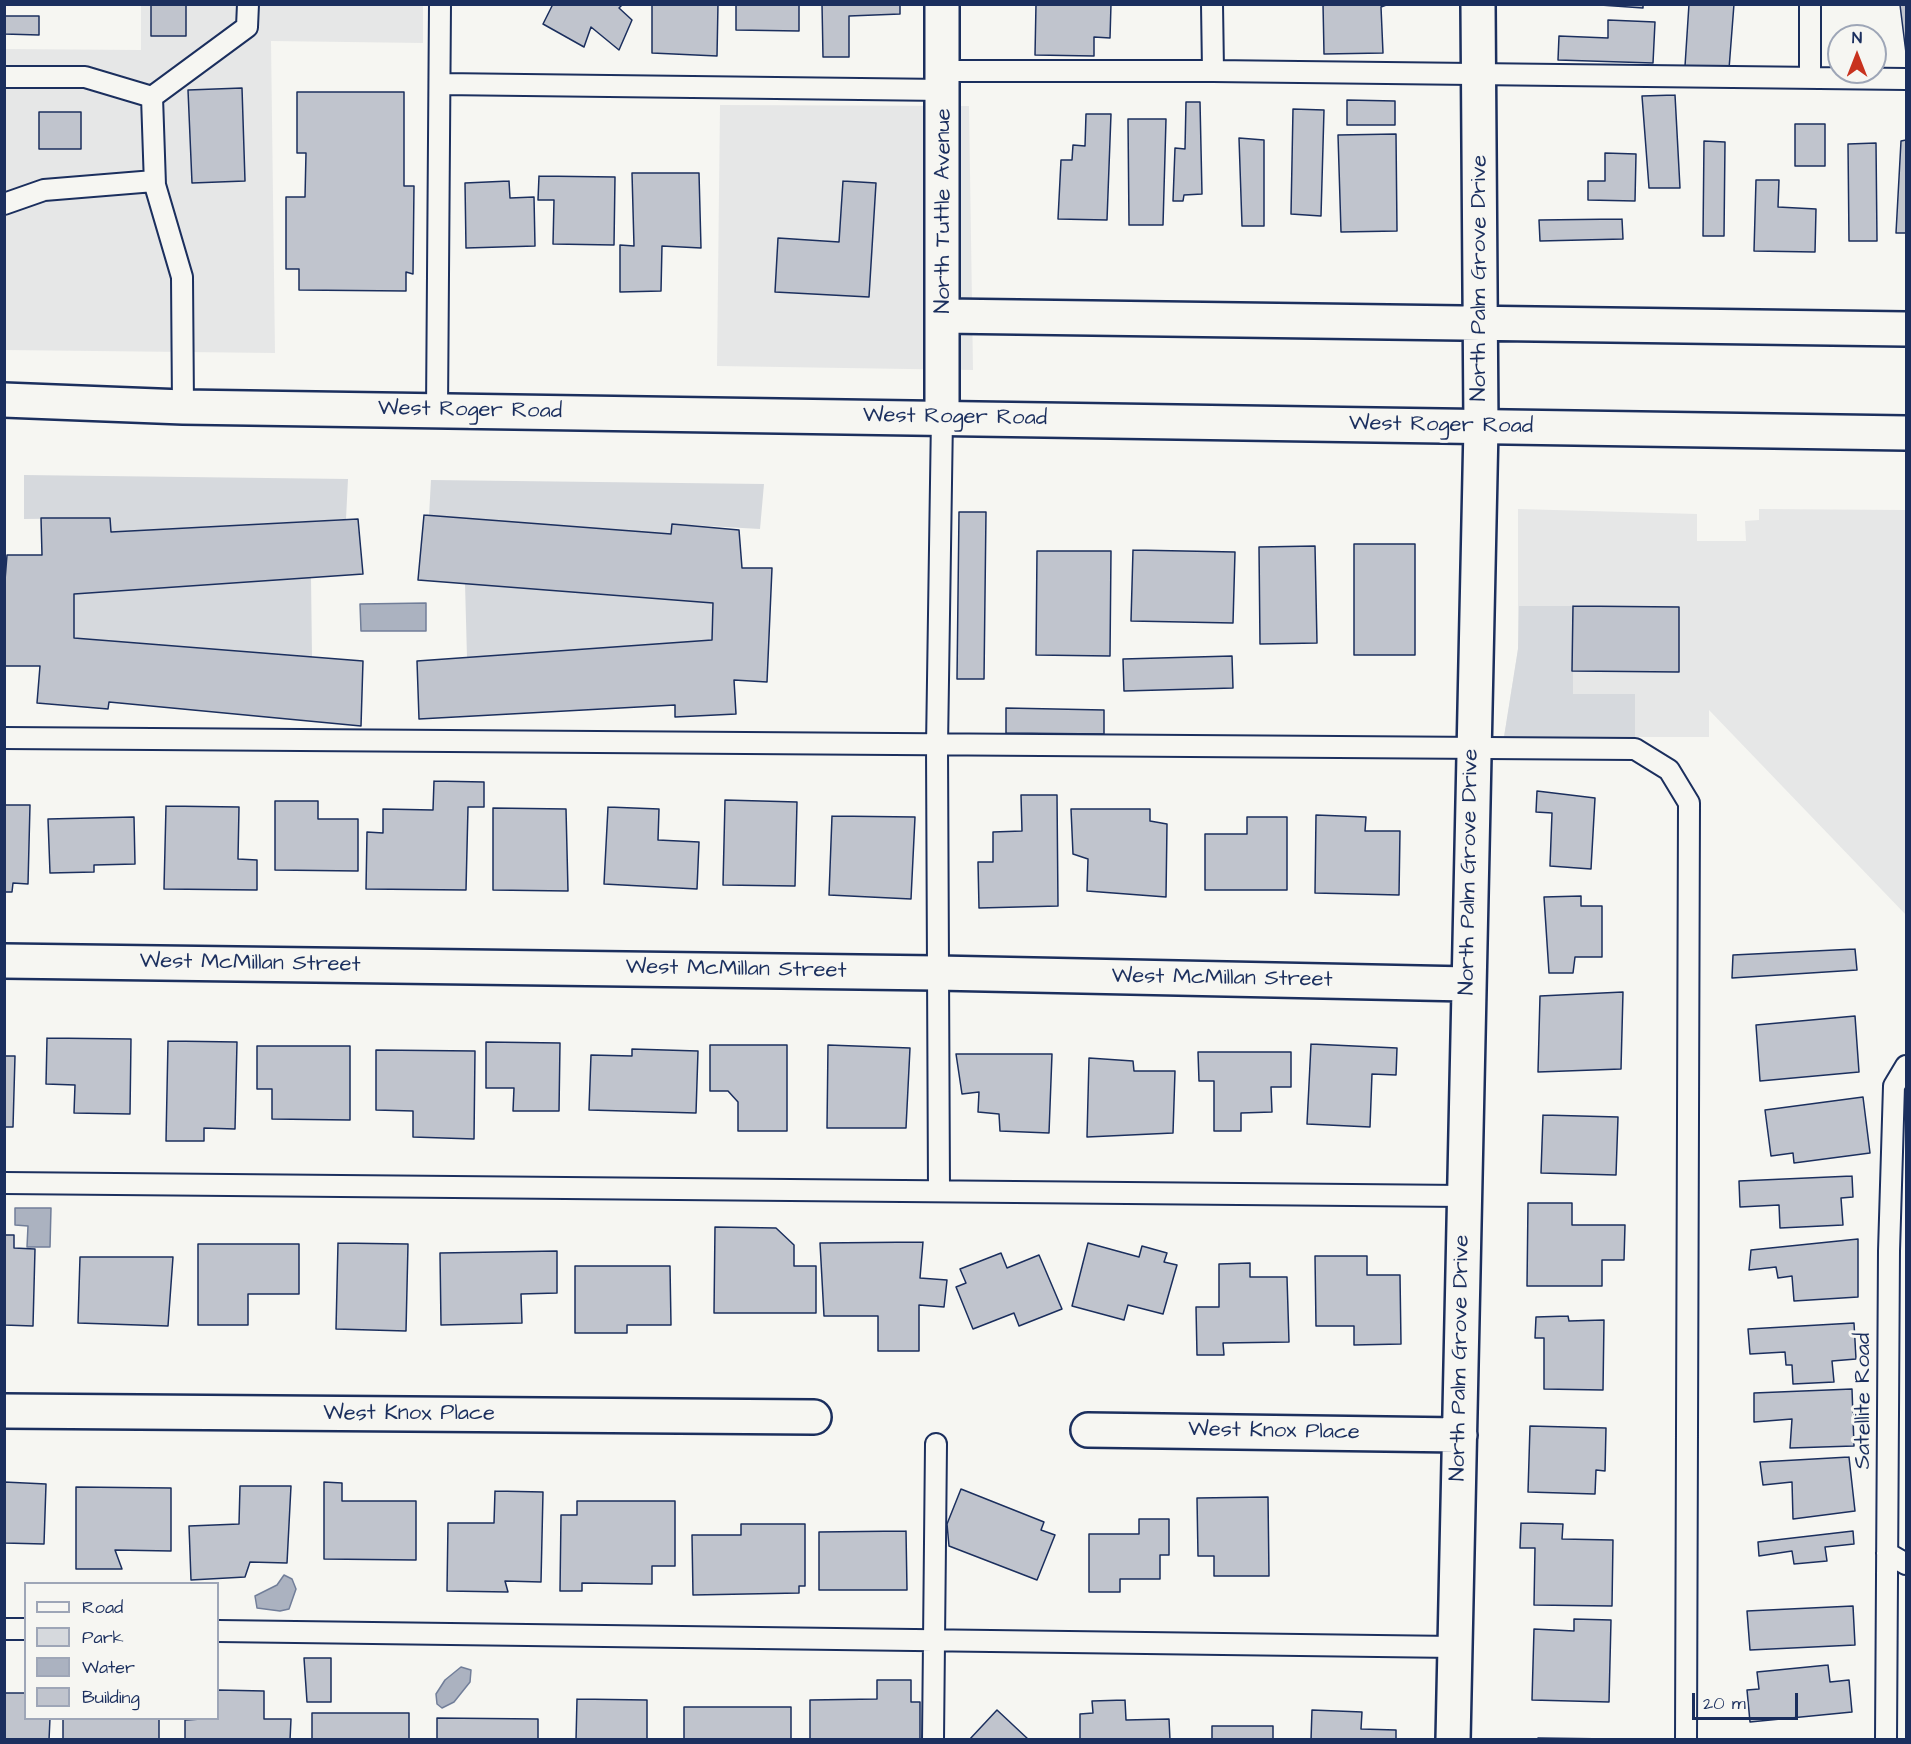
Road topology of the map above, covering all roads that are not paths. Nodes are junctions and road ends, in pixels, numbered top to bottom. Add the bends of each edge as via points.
1 (248, 4) edge
2 (440, 4) edge
3 (942, 4) edge
4 (1212, 4) edge
5 (1478, 4) edge
6 (1810, 4) edge
7 (1213, 71) junction
8 (1478, 74) junction
9 (4, 77) edge
10 (1810, 78) junction
11 (1906, 79) edge
12 (944, 81) junction
13 (441, 84) junction
14 (152, 97) junction
15 (154, 182) junction
16 (4, 204) edge
17 (944, 316) junction
18 (1480, 323) junction
19 (1906, 329) edge
20 (4, 400) edge
21 (183, 406) junction
22 (437, 410) junction
23 (942, 417) junction
24 (1481, 427) junction
25 (1906, 433) edge
26 (4, 738) edge
27 (937, 746) junction
28 (1473, 748) junction
29 (4, 961) edge
30 (937, 972) junction
31 (1468, 984) junction
32 (1906, 1066) edge
33 (4, 1183) edge
34 (939, 1191) junction
35 (1464, 1196) junction
36 (1889, 1251) junction
37 (1906, 1262) edge
38 (4, 1411) edge
39 (814, 1417) dead end
40 (1088, 1430) dead end
41 (1460, 1435) junction
42 (936, 1444) dead end
43 (1887, 1553) junction
44 (1906, 1564) edge
45 (4, 1629) edge
46 (24, 1629) edge
47 (219, 1631) edge
48 (934, 1640) junction
49 (1455, 1647) junction
50 (933, 1740) edge
51 (1453, 1740) edge
52 (1686, 1740) edge
53 (1886, 1740) edge

1 - 14 lane via 248,27
2 - 13 lane
3 - 12 street, North Tuttle Avenue
4 - 7 lane
5 - 8 street, North Palm Grove Drive
6 - 10 lane
7 - 8 lane
7 - 12 lane
8 - 10 lane
8 - 18 street, North Palm Grove Drive
9 - 14 lane via 85,77
10 - 11 lane
12 - 13 lane
12 - 17 street, North Tuttle Avenue
13 - 22 lane
14 - 15 lane
15 - 16 lane via 44,190
15 - 21 lane via 182,277
17 - 18 street
17 - 23 street, North Tuttle Avenue
18 - 19 street
18 - 24 street, North Palm Grove Drive
20 - 21 street, West Roger Road
21 - 22 street, West Roger Road
22 - 23 street, West Roger Road
23 - 24 street, West Roger Road
23 - 27 lane
24 - 25 street, West Roger Road
24 - 28 street, North Palm Grove Drive
26 - 27 lane
27 - 28 lane
27 - 30 lane
28 - 31 street, North Palm Grove Drive
28 - 52 lane via 1635,749 1669,770 1689,803
29 - 30 street, West McMillan Street
30 - 31 street, West McMillan Street
30 - 34 lane
31 - 35 street, North Palm Grove Drive
32 - 36 lane, Satellite Road via 1894,1086
33 - 34 lane
34 - 35 lane
35 - 41 street, North Palm Grove Drive
36 - 37 lane
36 - 43 lane, Satellite Road
38 - 39 street, West Knox Place
40 - 41 street, West Knox Place
41 - 49 street, North Palm Grove Drive
42 - 48 lane
43 - 44 lane
43 - 53 lane, Satellite Road
45 - 46 lane
47 - 48 lane
48 - 49 lane
48 - 50 lane
49 - 51 street, North Palm Grove Drive

